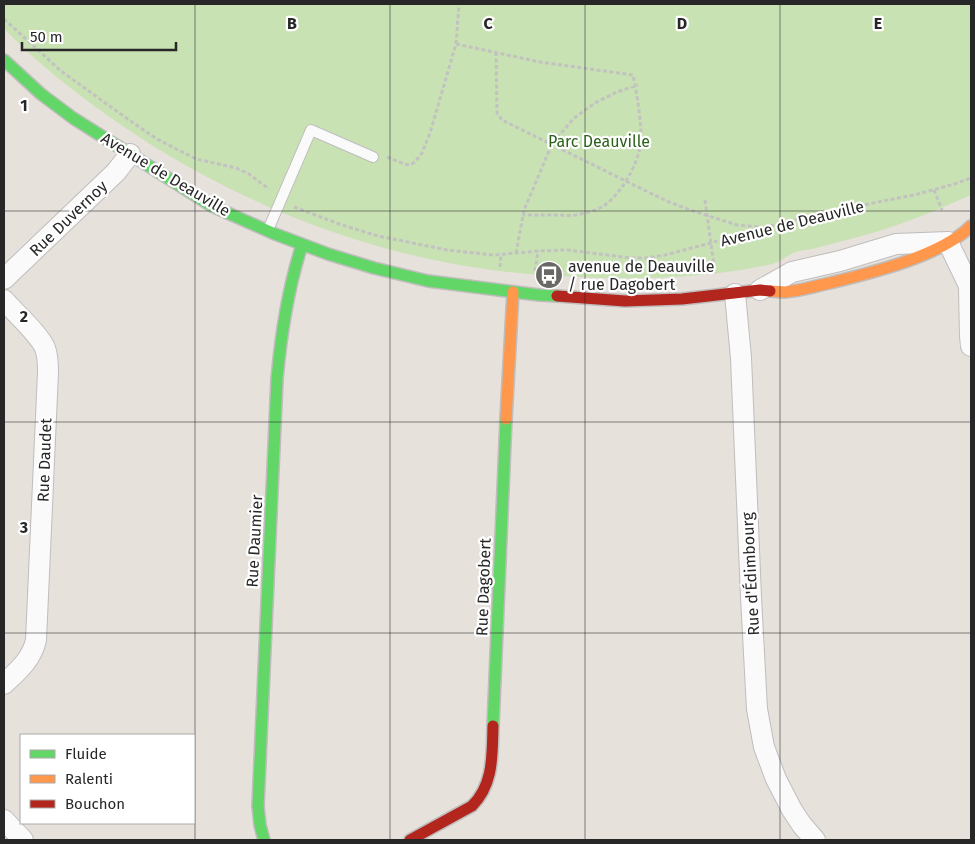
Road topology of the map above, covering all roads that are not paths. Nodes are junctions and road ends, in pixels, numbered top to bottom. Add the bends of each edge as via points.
1 (4, 60) edge
2 (130, 154) junction
3 (373, 157) road end
4 (268, 231) junction
5 (963, 234) edge
6 (302, 245) junction
7 (4, 279) edge
8 (970, 289) edge
9 (760, 290) joint
10 (513, 292) junction
11 (735, 294) junction
12 (4, 300) edge
13 (971, 346) edge
14 (4, 684) edge
15 (4, 820) edge
16 (23, 840) edge
17 (264, 840) edge
18 (410, 840) edge
19 (815, 840) edge

1 - 2 street, Avenue de Deauville via 73,118
2 - 4 street, Avenue de Deauville via 212,206
2 - 7 street, Rue Duvernoy via 116,172
3 - 4 lane via 311,130
4 - 6 street, Avenue de Deauville
5 - 8 street
5 - 9 street, Avenue de Deauville via 896,244 792,272
6 - 10 street, Avenue de Deauville via 418,280
6 - 17 street, Rue Daumier via 294,269 277,379 258,806
8 - 13 street
9 - 11 street, Avenue de Deauville
10 - 11 street, Avenue de Deauville via 625,301
10 - 18 street, Rue Dagobert via 489,780 479,800 472,806
11 - 19 street, Rue d'Édimbourg via 757,709 764,747 776,779 792,810
12 - 14 street, Rue Daudet via 41,340 48,359 48,372 36,640 26,663
15 - 16 street

